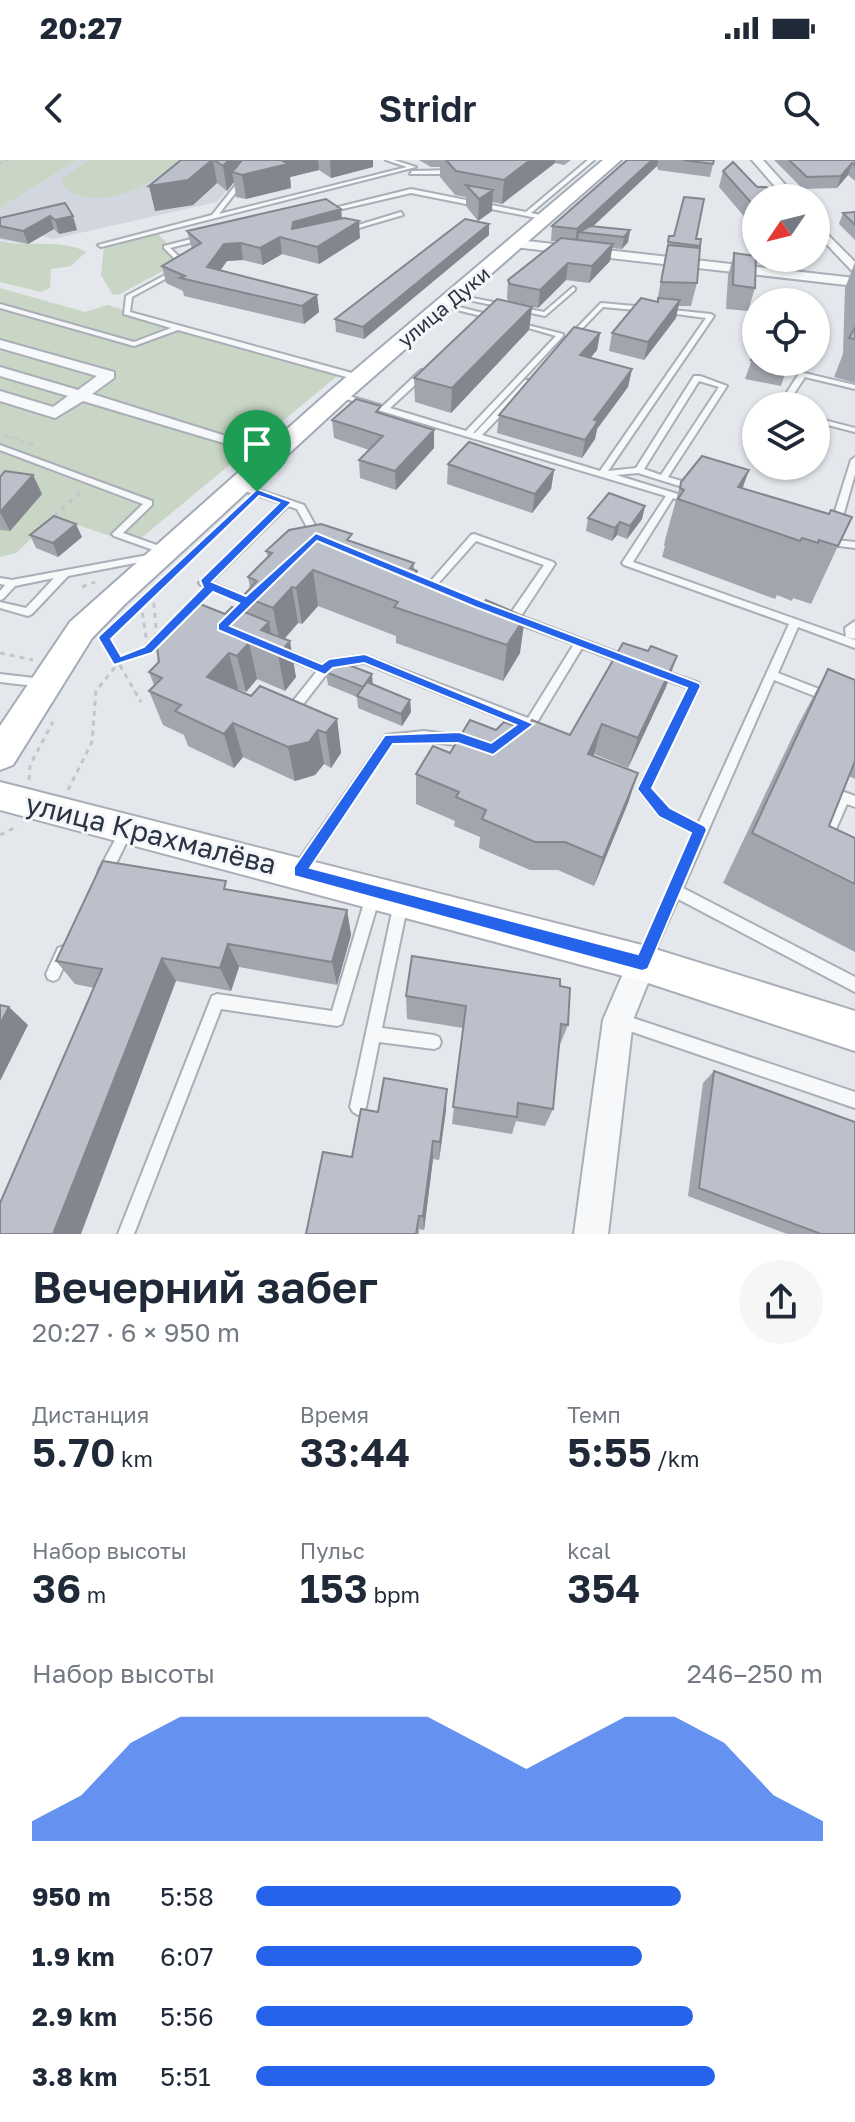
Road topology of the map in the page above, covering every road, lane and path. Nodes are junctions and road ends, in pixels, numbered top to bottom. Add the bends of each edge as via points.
1 (8, 160) edge
2 (389, 160) edge
3 (591, 160) edge
4 (613, 160) edge
5 (757, 160) edge
6 (0, 163) edge
7 (254, 165) edge
8 (412, 170) junction
9 (462, 172) edge
10 (778, 184) edge
11 (411, 191) junction
12 (329, 210) junction
13 (319, 213) edge
14 (401, 214) dead end
15 (535, 214) junction
16 (215, 216) junction
17 (339, 216) edge
18 (348, 222) edge
19 (355, 227) junction
20 (341, 231) edge
21 (364, 233) dead end
22 (218, 234) edge
23 (830, 242) edge
24 (518, 244) junction
25 (101, 245) dead end
26 (855, 270) edge
27 (855, 282) edge
28 (573, 289) dead end
29 (452, 301) junction
30 (0, 306) edge
31 (487, 315) junction
32 (499, 318) edge
33 (512, 321) edge
34 (478, 322) edge
35 (176, 328) junction
36 (0, 344) edge
37 (431, 367) edge
38 (0, 371) edge
39 (360, 378) junction
40 (855, 387) edge
41 (791, 392) edge
42 (80, 395) junction
43 (339, 395) junction
44 (0, 396) edge
45 (384, 409) junction
46 (830, 424) edge
47 (855, 430) edge
48 (471, 436) junction
49 (0, 447) edge
50 (264, 450) junction
51 (855, 460) edge
52 (639, 470) junction
53 (602, 474) junction
54 (663, 478) junction
55 (237, 485) junction
56 (705, 491) edge
57 (671, 495) junction
58 (287, 502) junction
59 (700, 504) edge
60 (810, 537) edge
61 (830, 543) junction
62 (855, 545) edge
63 (304, 547) edge
64 (159, 554) junction
65 (65, 573) junction
66 (418, 579) edge
67 (0, 581) edge
68 (12, 583) junction
69 (432, 585) junction
70 (444, 590) edge
71 (259, 591) edge
72 (0, 597) edge
73 (140, 602) junction
74 (0, 605) edge
75 (131, 611) dead end
76 (503, 613) edge
77 (514, 618) junction
78 (795, 622) junction
79 (114, 629) dead end
80 (167, 631) edge
81 (854, 635) edge
82 (105, 638) junction
83 (157, 641) junction
84 (171, 643) edge
85 (579, 644) junction
86 (158, 647) junction
87 (272, 648) edge
88 (148, 650) junction
89 (96, 651) dead end
90 (0, 653) edge
91 (119, 662) junction
92 (637, 665) edge
93 (160, 670) edge
94 (325, 670) junction
95 (652, 670) edge
96 (40, 672) junction
97 (772, 675) junction
98 (0, 678) edge
99 (141, 702) dead end
100 (855, 708) edge
101 (290, 713) edge
102 (56, 718) dead end
103 (528, 724) junction
104 (504, 741) edge
105 (481, 746) edge
106 (0, 755) edge
107 (65, 796) dead end
108 (17, 801) edge
109 (855, 802) edge
110 (127, 828) junction
111 (699, 830) junction
112 (0, 835) edge
113 (834, 851) edge
114 (299, 871) junction
115 (100, 881) edge
116 (676, 891) junction
117 (388, 895) junction
118 (73, 934) edge
119 (642, 963) junction
120 (53, 974) edge
121 (855, 985) edge
122 (618, 1020) junction
123 (855, 1031) edge
124 (373, 1034) junction
125 (434, 1042) dead end
126 (855, 1100) edge
127 (358, 1107) edge
128 (126, 1234) edge
129 (591, 1234) edge

1 - 6 path
2 - 8 lane
3 - 15 lane
4 - 15 main road, улица Дуки
5 - 10 street
7 - 16 lane
8 - 9 lane
8 - 11 lane
8 - 16 lane
11 - 12 lane
11 - 15 lane
12 - 13 lane
12 - 17 lane
14 - 19 lane
15 - 24 main road, улица Дуки
16 - 25 lane
18 - 19 lane
19 - 20 lane
19 - 21 lane
22 - 35 lane via 166,247 186,266 129,296 126,313
23 - 26 street
24 - 27 street
24 - 29 main road, улица Дуки
28 - 29 lane via 545,314
29 - 31 lane
29 - 39 main road, улица Дуки
30 - 35 lane via 134,344
31 - 32 lane
31 - 34 lane
33 - 48 lane via 561,335
35 - 39 lane
36 - 42 street via 109,375
37 - 45 lane
38 - 42 street
39 - 43 main road, улица Дуки
40 - 41 lane via 803,374
42 - 44 street via 55,413
42 - 50 street
43 - 45 lane
43 - 50 main road, улица Дуки
45 - 48 lane
46 - 47 lane
48 - 53 lane
48 - 53 lane via 601,305 711,316
49 - 64 lane via 149,503 117,534
50 - 55 main road, улица Дуки
51 - 61 lane
52 - 53 lane
52 - 54 lane
52 - 54 lane via 697,378 723,386
53 - 57 lane
54 - 56 lane
55 - 58 lane
55 - 64 main road, улица Дуки
57 - 59 lane
57 - 78 lane via 627,563
58 - 63 lane via 301,507 319,538
58 - 71 lane via 204,583 243,606
60 - 61 lane
61 - 62 lane
64 - 65 lane
64 - 96 main road, улица Дуки
65 - 68 lane
65 - 74 lane via 28,612
66 - 69 lane
67 - 68 lane
68 - 72 lane
69 - 70 lane
69 - 77 lane via 474,537 550,564
73 - 75 path
73 - 83 path via 152,589
73 - 88 path
76 - 77 lane
77 - 85 lane
78 - 81 lane
78 - 97 lane
79 - 82 path
80 - 83 path
82 - 89 path
82 - 91 path
83 - 86 path
83 - 88 path
84 - 86 path
85 - 92 lane
85 - 103 lane
86 - 88 path
86 - 93 path
87 - 94 lane
88 - 91 path
90 - 96 path
91 - 99 path
91 - 107 path via 96,691 92,742
94 - 101 lane
94 - 103 lane via 329,664 365,659
95 - 111 lane via 695,686 644,789 665,813
96 - 98 lane
96 - 106 main road, улица Дуки
97 - 100 lane
97 - 111 lane
102 - 108 path
103 - 104 lane
105 - 114 lane via 459,738 390,738
108 - 110 main road, улица Крахмалёва
108 - 112 path
109 - 113 lane via 844,797 823,846
110 - 114 main road, улица Крахмалёва
110 - 115 lane
111 - 116 lane
114 - 117 main road, улица Крахмалёва
116 - 119 lane
116 - 121 lane
117 - 119 main road, улица Крахмалёва
117 - 124 lane
117 - 128 lane via 337,1019 217,1001
118 - 120 lane
119 - 122 street
119 - 123 main road, улица Крахмалёва
122 - 126 lane
122 - 129 street
124 - 125 lane
124 - 127 lane

